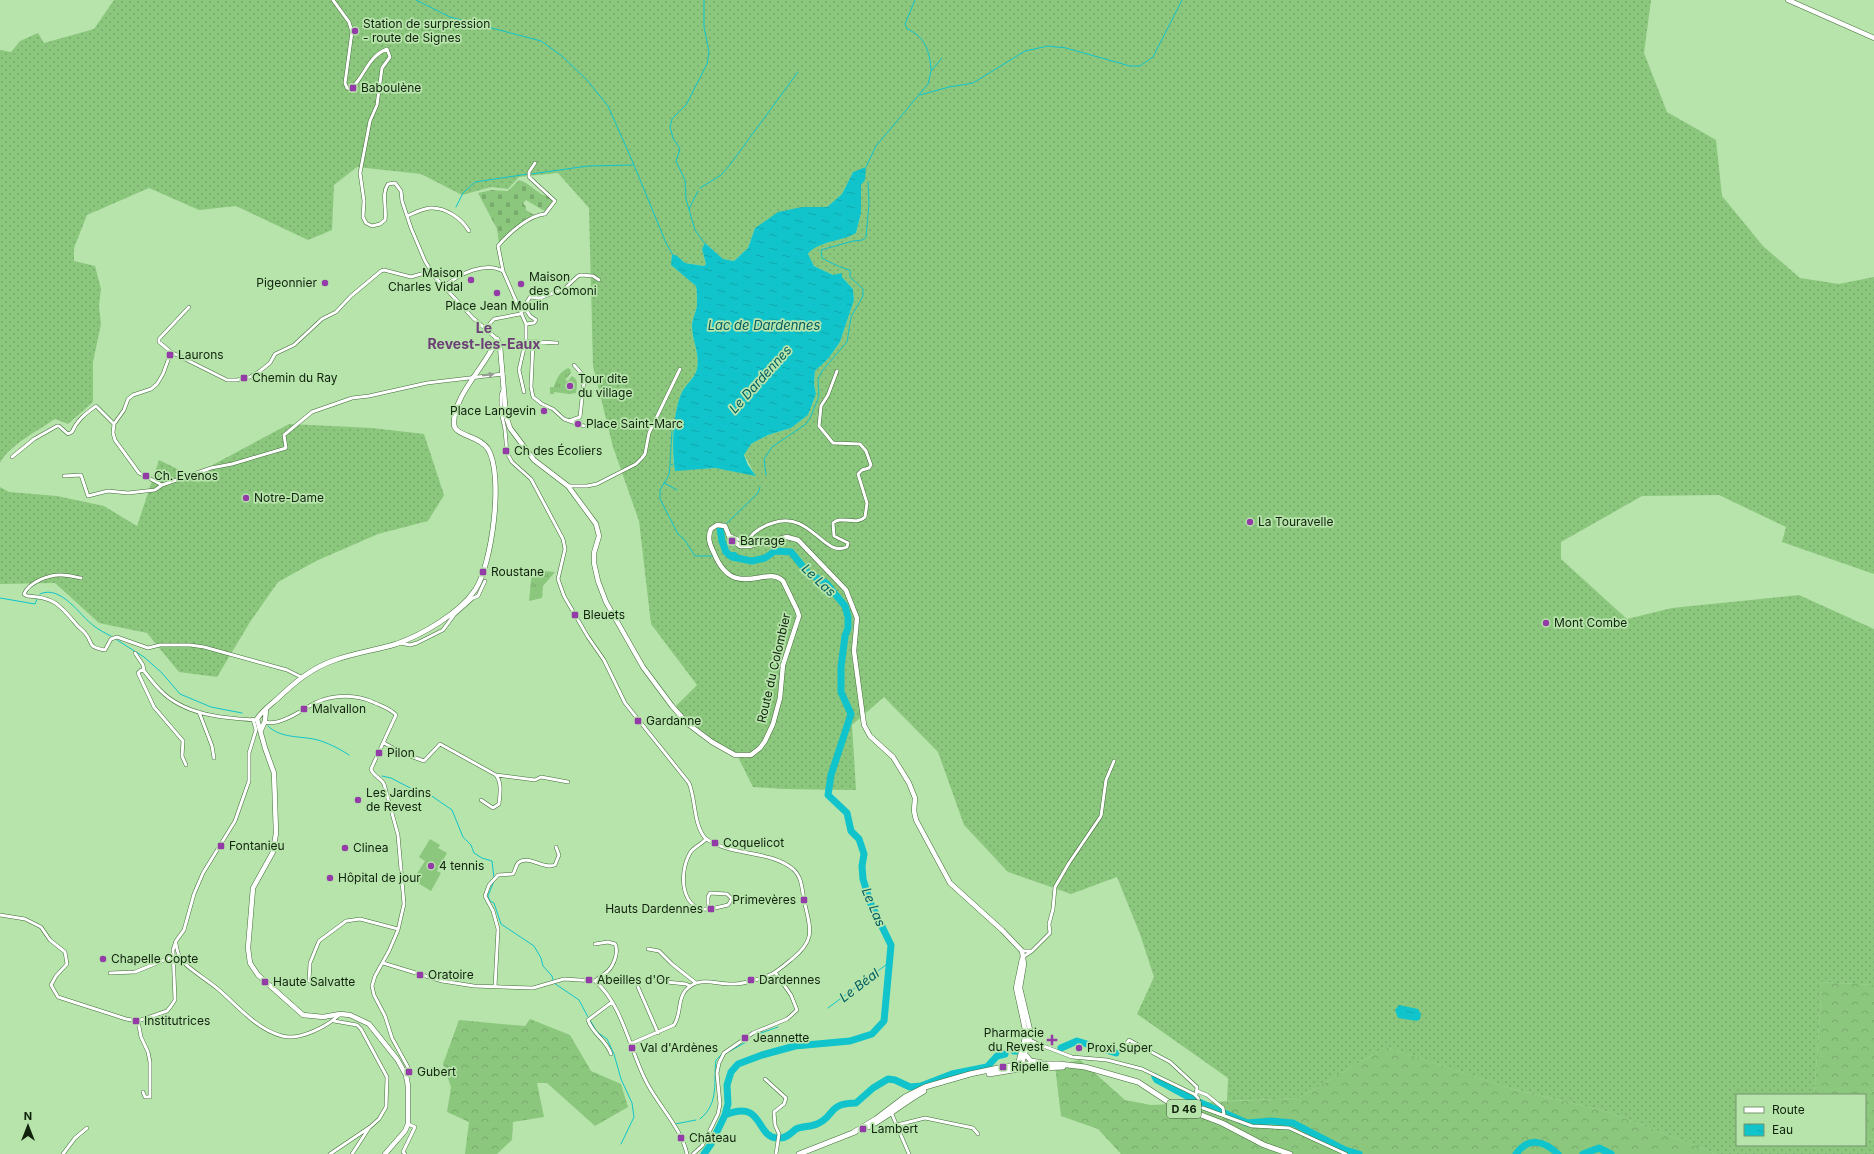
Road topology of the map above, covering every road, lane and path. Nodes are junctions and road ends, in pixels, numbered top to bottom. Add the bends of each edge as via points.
1 (333, 0) edge
2 (1788, 0) edge
3 (1874, 38) edge
4 (535, 163) dead end
5 (406, 216) junction
6 (469, 231) dead end
7 (431, 271) junction
8 (503, 271) junction
9 (599, 280) dead end
10 (445, 286) junction
11 (189, 307) dead end
12 (521, 313) junction
13 (526, 324) junction
14 (485, 329) junction
15 (497, 339) junction
16 (525, 341) junction
17 (533, 342) junction
18 (557, 343) dead end
19 (171, 352) junction
20 (574, 365) dead end
21 (680, 369) dead end
22 (837, 371) dead end
23 (503, 374) junction
24 (473, 377) junction
25 (505, 389) junction
26 (524, 392) dead end
27 (569, 421) junction
28 (114, 424) junction
29 (584, 426) dead end
30 (12, 457) dead end
31 (64, 476) dead end
32 (162, 485) junction
33 (568, 486) junction
34 (728, 534) junction
35 (81, 578) dead end
36 (485, 581) dead end
37 (470, 599) junction
38 (398, 643) junction
39 (135, 653) dead end
40 (144, 671) junction
41 (301, 677) junction
42 (199, 712) junction
43 (260, 720) junction
44 (384, 743) junction
45 (214, 758) dead end
46 (1114, 761) dead end
47 (186, 765) dead end
48 (496, 775) junction
49 (568, 782) dead end
50 (480, 800) dead end
51 (706, 839) junction
52 (556, 847) dead end
53 (708, 910) junction
54 (0, 915) edge
55 (398, 929) junction
56 (176, 941) junction
57 (595, 944) dead end
58 (648, 948) dead end
59 (1022, 951) junction
60 (1032, 952) junction
61 (174, 956) junction
62 (1023, 957) junction
63 (382, 964) junction
64 (775, 972) junction
65 (110, 973) dead end
66 (308, 981) dead end
67 (657, 981) dead end
68 (595, 982) junction
69 (696, 983) junction
70 (690, 986) junction
71 (495, 987) junction
72 (638, 987) dead end
73 (612, 1002) junction
74 (340, 1014) junction
75 (138, 1021) junction
76 (334, 1021) junction
77 (658, 1033) junction
78 (1028, 1039) junction
79 (1127, 1043) dead end
80 (630, 1044) junction
81 (1038, 1044) junction
82 (1025, 1046) junction
83 (611, 1054) dead end
84 (1025, 1054) junction
85 (1059, 1064) junction
86 (1020, 1065) junction
87 (1078, 1066) junction
88 (1046, 1068) junction
89 (1005, 1069) junction
90 (406, 1075) junction
91 (765, 1079) dead end
92 (937, 1084) junction
93 (1197, 1091) junction
94 (143, 1092) dead end
95 (1196, 1095) junction
96 (1200, 1104) junction
97 (1182, 1108) junction
98 (888, 1113) junction
99 (1224, 1114) junction
100 (408, 1124) junction
101 (897, 1125) junction
102 (370, 1127) junction
103 (87, 1128) dead end
104 (978, 1134) dead end
105 (62, 1154) edge
106 (330, 1154) edge
107 (352, 1154) edge
108 (385, 1154) edge
109 (405, 1154) edge
110 (687, 1154) edge
111 (693, 1154) edge
112 (776, 1154) edge
113 (799, 1154) edge
114 (909, 1154) edge
115 (1290, 1154) edge
116 (1346, 1154) edge

1 - 5 street via 349,22 352,32 345,83 347,88 353,88 378,52 387,48 390,58 382,68 377,105 370,121 360,173 364,201 363,217 366,223 372,226 385,220 385,189 388,184 395,183 401,191
2 - 3 street
4 - 8 street via 529,177 555,201 544,214 537,215 508,234 498,246
5 - 6 street via 423,209 436,208 459,219
5 - 7 street
7 - 10 street
7 - 19 street via 411,277 380,271 336,312 322,319 294,345 275,354 270,363 250,376 227,380
8 - 10 street via 493,268 470,271 459,275
8 - 12 street
9 - 12 street via 589,275 578,276 564,290 540,298 530,297
10 - 14 street
11 - 19 street via 158,339
12 - 13 street
12 - 13 street via 527,311 536,320 534,323
12 - 14 street via 494,319
13 - 16 street
14 - 15 street
15 - 23 street, Route du Colombier
15 - 24 street
16 - 17 street
16 - 26 street via 519,370
17 - 18 street
17 - 27 street via 531,387 534,397 540,404 553,409
19 - 28 street via 158,384 128,398 124,410
20 - 27 street via 583,376 584,389 580,417
21 - 33 street via 649,433 642,458 597,484
22 - 34 street via 828,395 820,406 819,426 833,443 860,444 866,451 870,465 858,474 867,503 865,517 859,521 838,520 833,523 834,536 848,543 847,547 830,546 810,528 789,520 772,523 757,531 745,542
24 -> 23 street
23 - 25 street, Route du Colombier
24 - 32 street via 427,383 352,398 322,407 284,435 286,448 211,468
24 - 37 street via 467,384 457,408 454,425 459,433 479,440 489,451 493,461 495,499 490,553
25 - 33 street, Route du Colombier via 506,418 513,433 534,460
25 - 51 street via 501,395 501,411 506,451 512,462 531,479 564,542 565,549 558,575 562,591 588,637 602,655 625,703 689,783 699,826
27 - 29 street
28 - 30 street via 96,406 75,424 72,432 68,434 57,426 34,439
28 - 32 street via 115,440 139,473
31 - 32 street via 81,475 88,496 108,491 150,491
33 - 34 street, Route du Colombier via 597,527 599,536 594,560 598,581 643,667 692,727 733,754 748,756 764,743 772,726 780,698 783,666 799,614 779,577 744,579 724,571 709,540 709,533 714,526 723,525 727,527
34 - 59 street via 736,544 742,546 785,538 798,540 846,590 857,618 854,651 863,717 868,734 893,757 909,783 915,798 916,820 950,883
35 - 41 street via 57,575 35,583 24,594 48,599 63,608 87,634 90,644 97,649 105,650 111,639 117,637 148,648 160,645 190,645 287,670
36 - 37 street via 478,596
37 - 38 street via 441,621
37 - 38 street via 443,630 417,644
38 - 41 street via 336,659
39 - 40 street
40 - 42 street via 160,691 186,708
40 - 47 street via 141,670 138,674 154,707 184,741 182,756
41 - 43 street via 266,709
42 - 43 street
42 - 45 street
43 - 44 street via 272,723 326,699 342,696 359,698 396,715
43 - 56 street via 249,753 249,781 235,821 203,873 184,930
43 - 74 street via 264,748 274,772 276,833 273,852 253,888 248,948 250,963 258,975 302,1015 323,1017
44 - 48 street via 424,761 440,744
44 - 55 street via 371,769 386,787 398,835 404,904
46 - 60 street via 1106,780 1102,813 1055,887 1054,908 1049,924 1050,934
48 - 49 street via 535,780 541,777
48 - 50 street via 499,779 499,804 494,808
51 - 53 street via 690,852 683,876 684,892 688,900 699,909
51 - 64 street via 737,852 778,860 799,877 810,927 808,941 803,950
52 - 71 street via 559,855 555,865 525,860 518,863 513,874 501,874 494,879 486,890 485,896 498,928
53 - 53 street via 710,892 727,894 732,898 728,905
54 - 75 street via 25,919 41,927 50,940 65,952 67,964 51,985 58,997
55 - 63 street
55 - 66 street via 360,919 346,921 319,941 310,963
56 - 61 street
56 - 76 street via 177,951 182,960 261,1026 283,1036 297,1036 314,1032
57 - 68 street via 610,942 615,944 616,948 609,971
58 - 69 street via 659,951
59 - 60 street
59 - 62 street
60 - 62 street
61 - 65 street via 135,972
61 - 75 street via 175,1000 167,1010
62 - 78 street via 1020,988 1030,1028
63 - 71 street via 442,981
63 - 90 street via 375,976 373,991 392,1038 409,1069
64 - 69 street via 737,984
64 - 111 street via 791,994 796,1011 782,1021 754,1033 723,1054 717,1073 720,1104 718,1114 702,1146
67 - 70 street via 684,983
68 - 71 street via 564,979 536,988
68 - 73 street
69 - 70 street
70 - 77 street via 681,996 675,1024
72 - 77 street
73 - 80 street
73 - 83 street via 588,1023 605,1041
74 - 76 street
74 - 90 street via 350,1015 369,1024 397,1059
75 - 94 street via 150,1062 150,1097 145,1097
76 - 102 street via 357,1025 361,1029 387,1077 386,1107 379,1119
77 - 80 street
78 - 81 street
78 - 82 street
79 - 93 street via 1129,1040 1170,1062 1196,1086
80 - 110 street via 646,1083 673,1124
81 - 82 street
81 - 95 street via 1072,1057 1107,1060 1142,1069
82 - 84 street
82 - 86 street
84 - 85 street via 1032,1061
84 - 86 street
85 - 86 main road, D 46
85 - 87 main road, D 46
86 - 88 street
86 - 89 main road, D 46
87 - 88 main road, D 46
87 - 97 main road, D 46 via 1138,1082
88 - 89 main road, D 46
89 - 92 main road, D 46 via 958,1077
90 - 100 street via 409,1098
91 - 112 street via 786,1098 784,1104 774,1112 778,1135
92 - 98 main road, D 46
92 - 98 main road, D 46 via 908,1095 896,1103
93 - 95 street
93 - 99 street via 1207,1095 1223,1108
95 - 96 street
96 - 97 street
96 - 99 street
97 - 115 main road, D 46
98 - 101 street
98 - 113 main road, D 46 via 854,1132
99 - 116 street via 1252,1126 1289,1128
100 - 108 street
100 - 109 street via 415,1127 403,1152
101 - 104 street via 925,1118 973,1128
101 - 114 street
102 - 106 street
102 - 107 street
103 - 105 street

